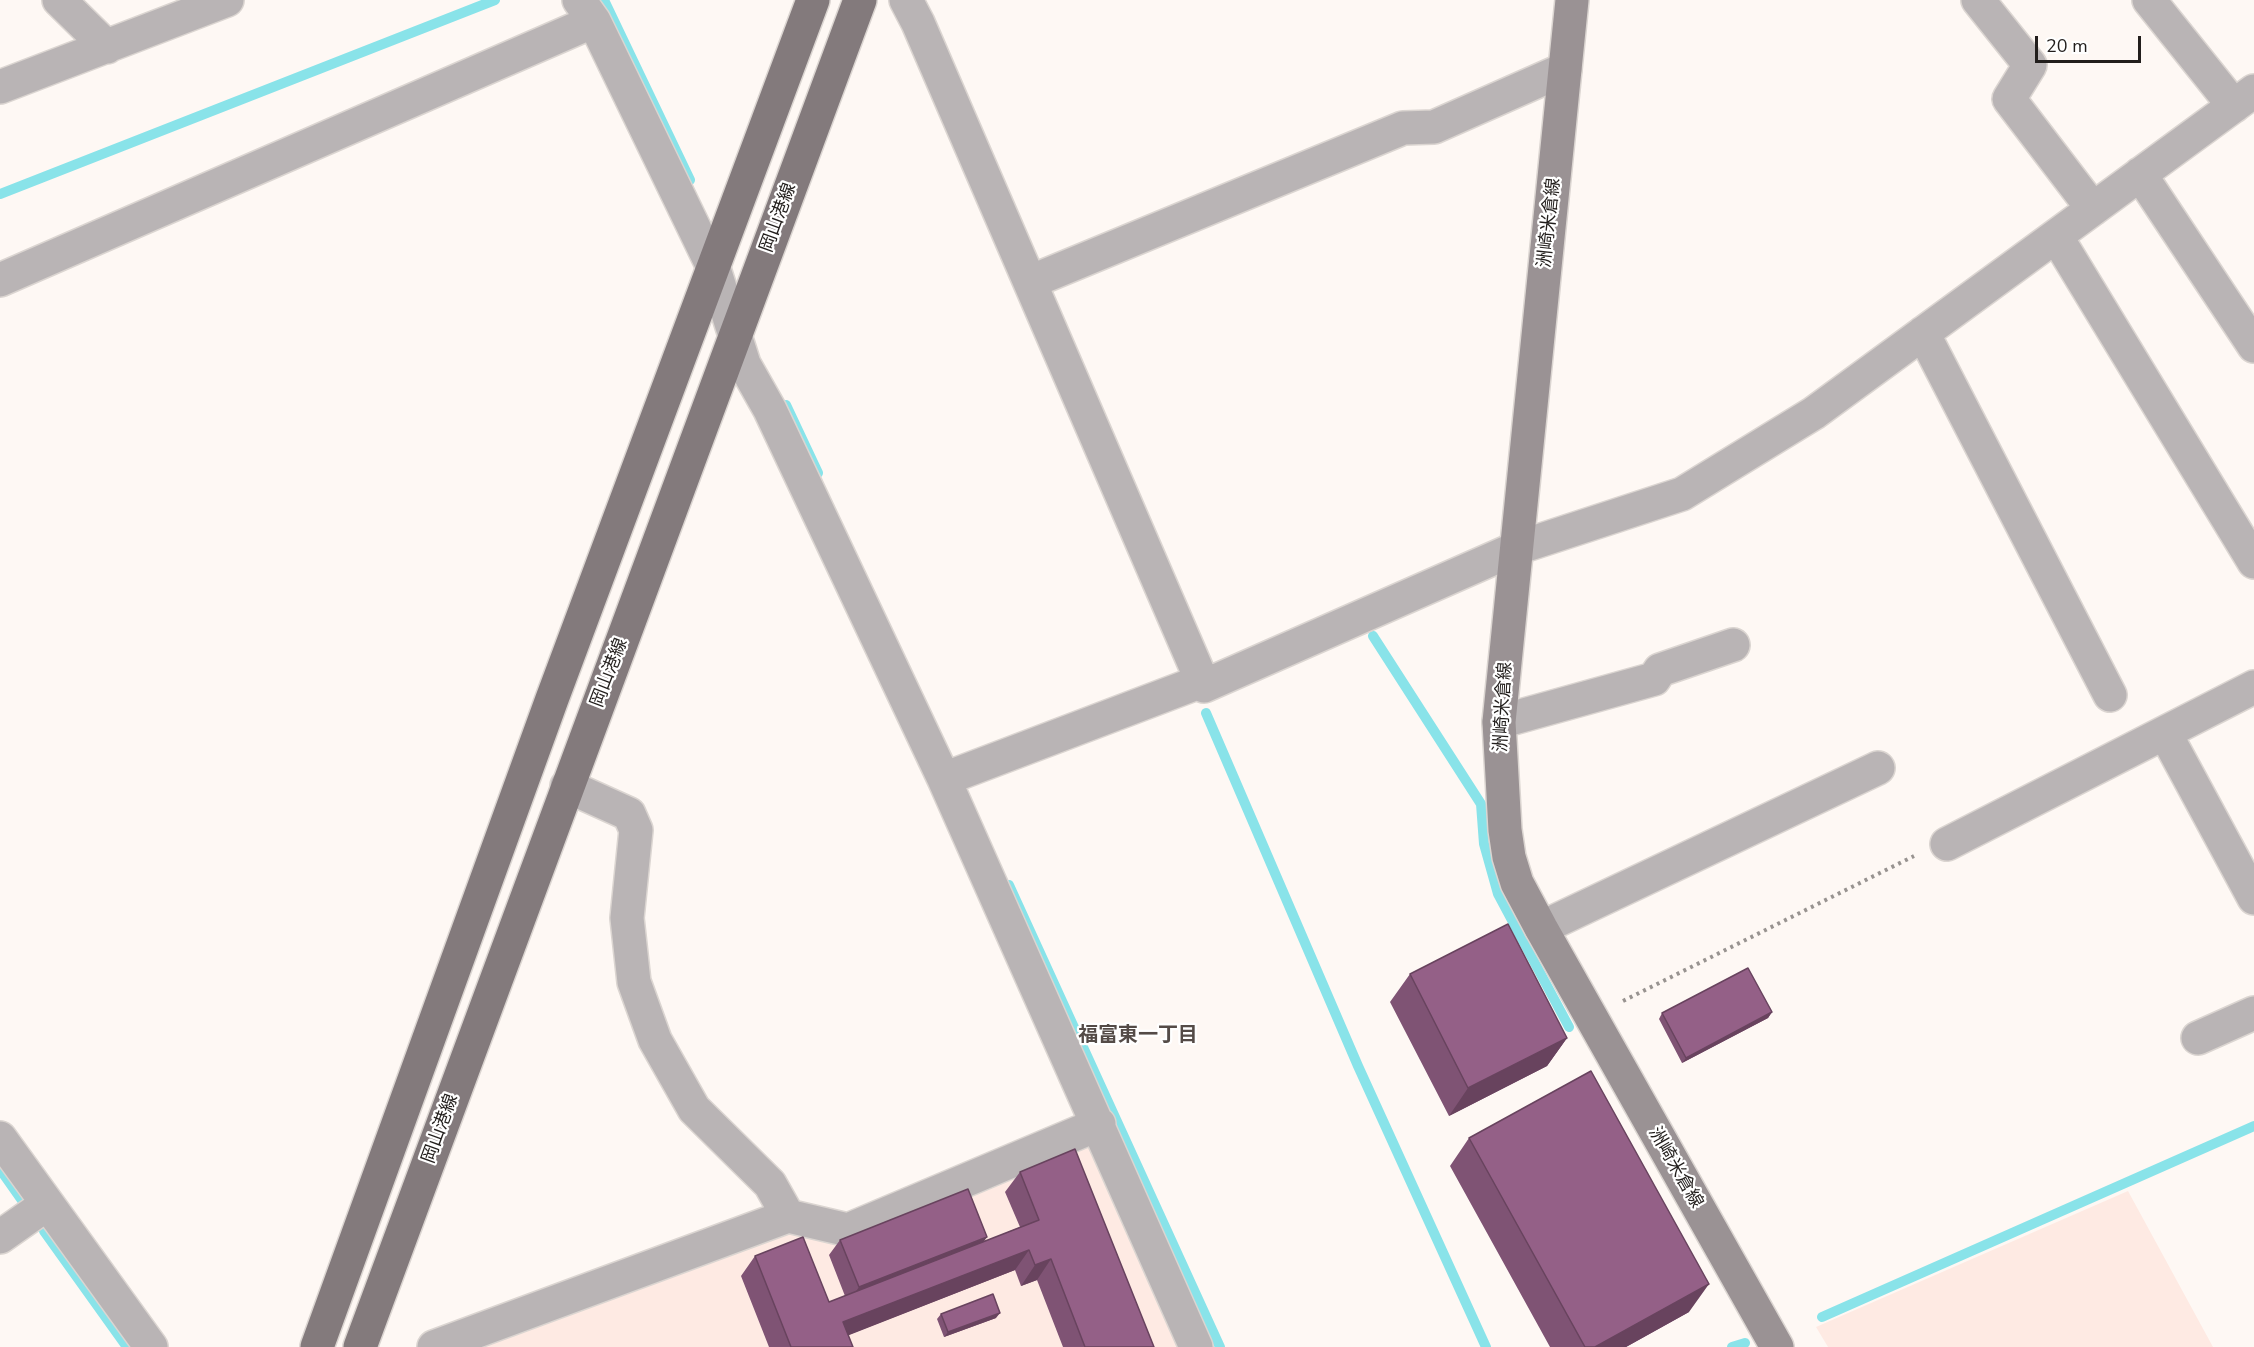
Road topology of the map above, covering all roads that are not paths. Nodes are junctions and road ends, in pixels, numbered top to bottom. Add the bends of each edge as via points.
1 (59, 0) edge
2 (227, 0) edge
3 (813, 0) edge
4 (860, 0) edge
5 (906, 0) edge
6 (1572, 0) edge
7 (1978, 0) edge
8 (2149, 0) edge
9 (586, 11) edge
10 (107, 46) junction
11 (1565, 69) junction
12 (0, 87) edge
13 (2244, 98) edge
14 (2140, 174) junction
15 (2092, 209) junction
16 (2056, 236) junction
17 (714, 268) junction
18 (0, 280) edge
19 (1030, 282) junction
20 (1923, 333) junction
21 (735, 338) junction
22 (2254, 346) edge
23 (1518, 549) junction
24 (2254, 562) edge
25 (1733, 645) dead end
26 (1202, 681) junction
27 (2254, 687) edge
28 (2110, 695) dead end
29 (1499, 722) junction
30 (2165, 733) junction
31 (1878, 768) dead end
32 (954, 776) junction
33 (567, 786) junction
34 (1947, 844) road end
35 (2254, 898) edge
36 (1540, 928) junction
37 (2254, 1013) edge
38 (2198, 1038) dead end
39 (1099, 1124) junction
40 (0, 1138) edge
41 (47, 1204) junction
42 (789, 1216) junction
43 (0, 1237) edge
44 (151, 1347) edge
45 (317, 1347) edge
46 (360, 1347) edge
47 (434, 1347) edge
48 (1196, 1347) edge
49 (1777, 1347) edge

1 - 10 street
2 - 10 street
3 - 17 main road
4 - 21 main road, 岡山港線
5 - 19 street
6 - 11 main road, 洲崎米倉線
7 - 15 street via 2030,65 2009,99
8 - 13 street
9 - 17 street
9 - 18 street
10 - 12 street
11 - 19 street via 1434,128 1403,128
11 - 23 main road, 洲崎米倉線
13 - 14 street
14 - 15 street
14 - 22 street
15 - 16 street
16 - 20 street
16 - 24 street
17 - 21 street
17 - 45 main road via 552,699
19 - 26 street
20 - 23 street via 1814,413 1682,494
20 - 28 street
21 - 32 street via 744,364
21 - 33 main road, 岡山港線
23 - 26 street via 1204,686
23 - 29 main road, 洲崎米倉線
25 - 29 street via 1660,670 1654,679
26 - 32 street
27 - 30 street
29 - 36 main road, 洲崎米倉線 via 1509,857 1517,883
30 - 34 street
30 - 35 street
31 - 36 street
32 - 39 street
33 - 42 street via 629,814 636,830 627,918 634,982 655,1040 694,1109 770,1184
33 - 46 main road, 岡山港線
36 - 49 main road, 洲崎米倉線
37 - 38 street
39 - 42 street via 848,1230
39 - 48 street
40 - 41 street
41 - 43 street
41 - 44 street
42 - 47 street

